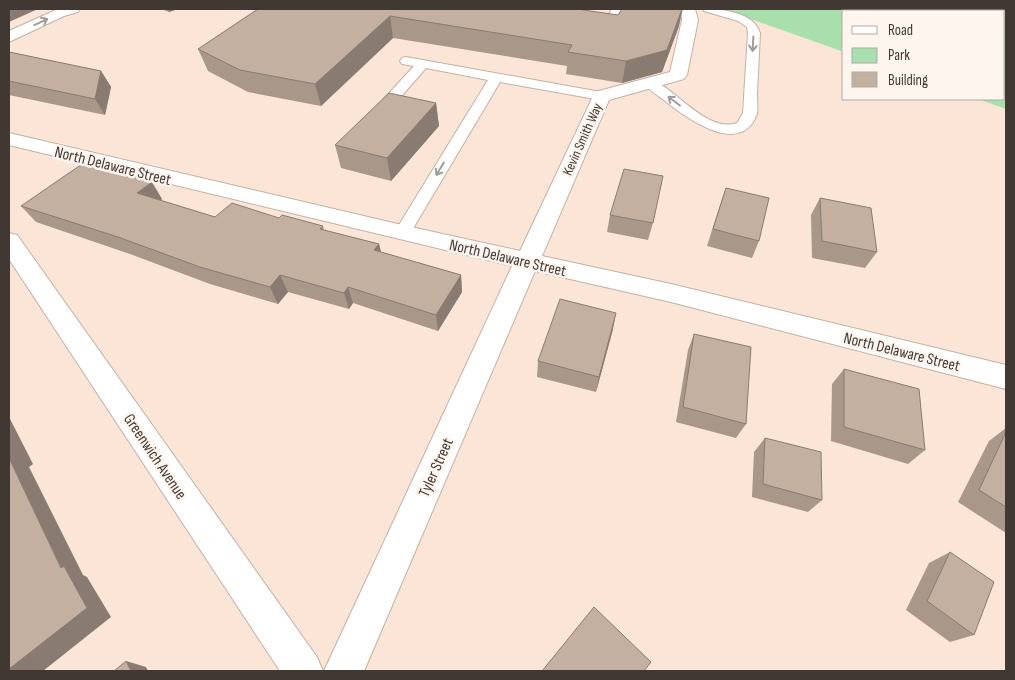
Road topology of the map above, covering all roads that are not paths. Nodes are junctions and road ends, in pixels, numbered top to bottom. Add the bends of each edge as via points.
1 (73, 9) edge
2 (617, 9) edge
3 (688, 9) edge
4 (708, 9) edge
5 (579, 18) edge
6 (9, 37) edge
7 (406, 61) dead end
8 (423, 64) junction
9 (496, 77) junction
10 (650, 82) junction
11 (601, 96) junction
12 (386, 105) edge
13 (10, 140) edge
14 (402, 233) junction
15 (9, 241) edge
16 (526, 262) junction
17 (1006, 377) edge
18 (303, 671) edge
19 (344, 671) edge

6 -> 1 street
2 - 5 lane via 612,17
3 - 10 street, Kevin Smith Way via 690,20 678,75
4 -> 10 lane via 752,25 750,114 741,126 726,131 716,128 694,116
7 - 8 lane
8 - 9 lane
8 - 12 lane
9 - 11 lane
9 -> 14 lane
10 - 11 street, Kevin Smith Way
11 - 16 street, Kevin Smith Way
13 - 14 street, North Delaware Street
14 - 16 street, North Delaware Street
15 - 18 street, Greenwich Avenue
16 - 17 street, North Delaware Street via 671,294
16 - 19 street, Tyler Street

